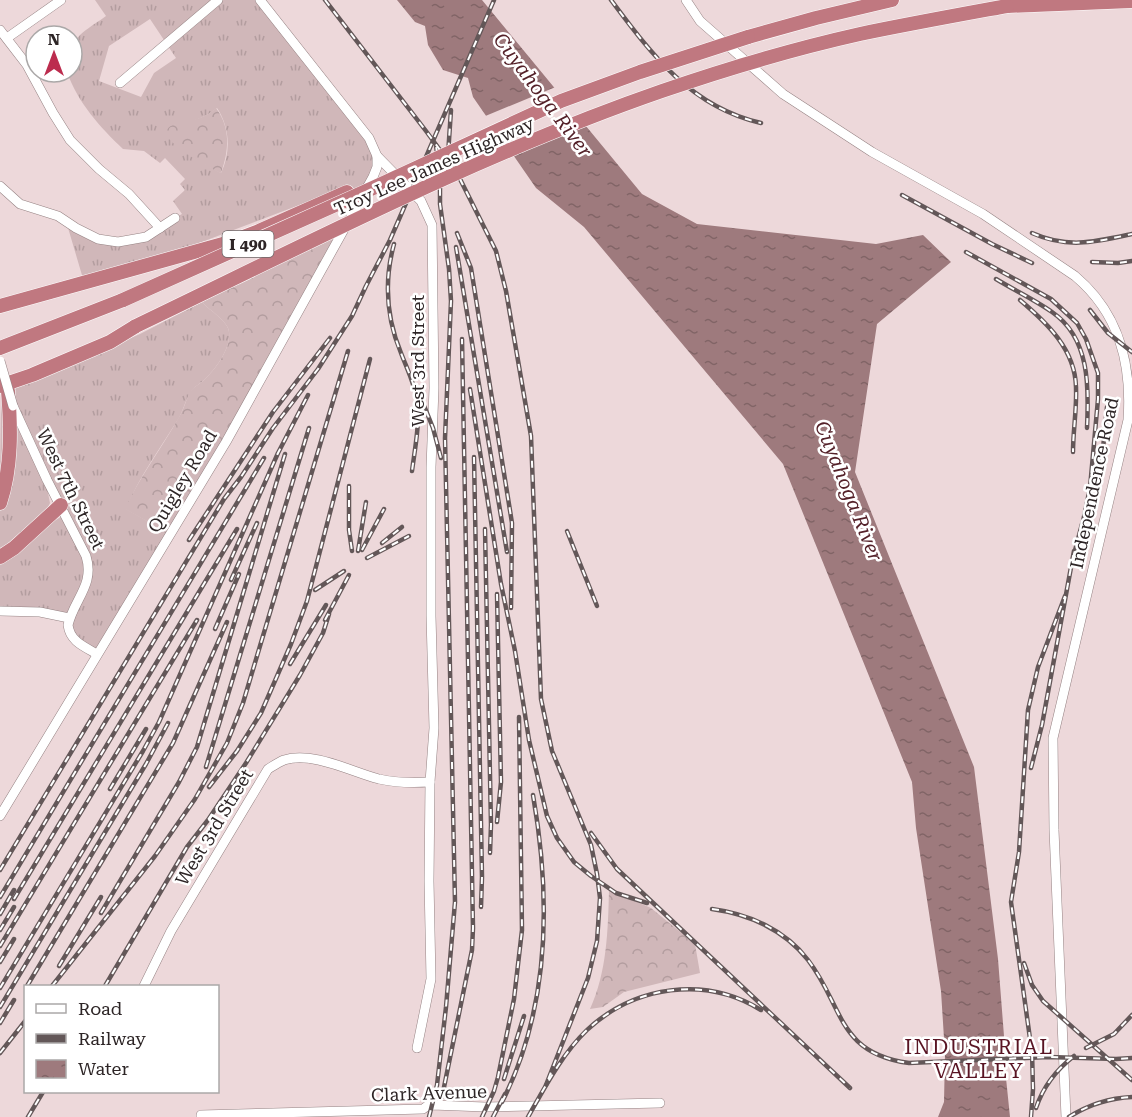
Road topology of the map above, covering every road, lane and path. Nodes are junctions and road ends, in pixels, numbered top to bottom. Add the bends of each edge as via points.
1 (61, 0) edge
2 (218, 0) edge
3 (260, 0) edge
4 (686, 0) edge
5 (850, 0) edge
6 (892, 0) edge
7 (1039, 0) edge
8 (1132, 1) edge
9 (1007, 6) junction
10 (816, 18) junction
11 (0, 30) edge
12 (7, 38) junction
13 (120, 83) dead end
14 (377, 156) junction
15 (0, 186) edge
16 (373, 188) junction
17 (175, 218) dead end
18 (160, 228) junction
19 (0, 306) edge
20 (136, 326) junction
21 (0, 348) edge
22 (0, 361) edge
23 (0, 376) edge
24 (4, 388) edge
25 (11, 406) junction
26 (1130, 420) edge
27 (0, 503) edge
28 (61, 505) junction
29 (0, 557) edge
30 (0, 611) edge
31 (69, 618) junction
32 (97, 654) junction
33 (430, 782) junction
34 (0, 816) edge
35 (145, 985) edge
36 (417, 1048) dead end
37 (660, 1103) dead end
38 (201, 1117) edge
39 (1066, 1117) edge

1 - 12 street
2 - 13 street
3 - 14 street, West 3rd Street via 369,138
4 - 26 street, Independence Road via 700,21 783,94 872,152 984,214 1087,286 1104,306 1125,352
5 - 10 highway
6 - 10 highway, Troy Lee James Highway / I 490
7 - 9 highway, Troy Lee James Highway / I 490
8 - 9 highway
9 - 20 highway, Troy Lee James Highway / I 490, bridge via 828,42 639,99 493,158
10 - 16 highway, Troy Lee James Highway / I 490, bridge via 710,48 561,101
11 - 12 street
12 - 18 street via 70,140
14 - 32 street, Quigley Road via 373,177 226,442
14 - 33 street, West 3rd Street via 421,201 432,225 434,728
15 - 18 street via 20,204 58,216 98,239 132,241
16 - 19 highway, bridge via 347,192 230,242
16 - 21 highway, Troy Lee James Highway / I 490, bridge via 123,300
17 - 18 street
20 - 23 highway, Troy Lee James Highway / I 490
20 - 24 highway via 110,342
22 - 24 street, bridge
24 - 25 highway, bridge
25 - 27 highway via 8,465
25 - 28 street, West 7th Street
26 - 39 street, Independence Road via 1053,738
28 - 29 highway
28 - 31 street, West 7th Street via 90,567 86,585
30 - 31 street via 40,612
31 - 32 street via 69,632 74,639
32 - 34 street, Quigley Road
33 - 35 street, West 3rd Street via 407,784 302,758 285,759 268,769 171,931
33 - 36 street, West 3rd Street via 431,979
37 - 38 street, Clark Avenue via 432,1105 423,1109

